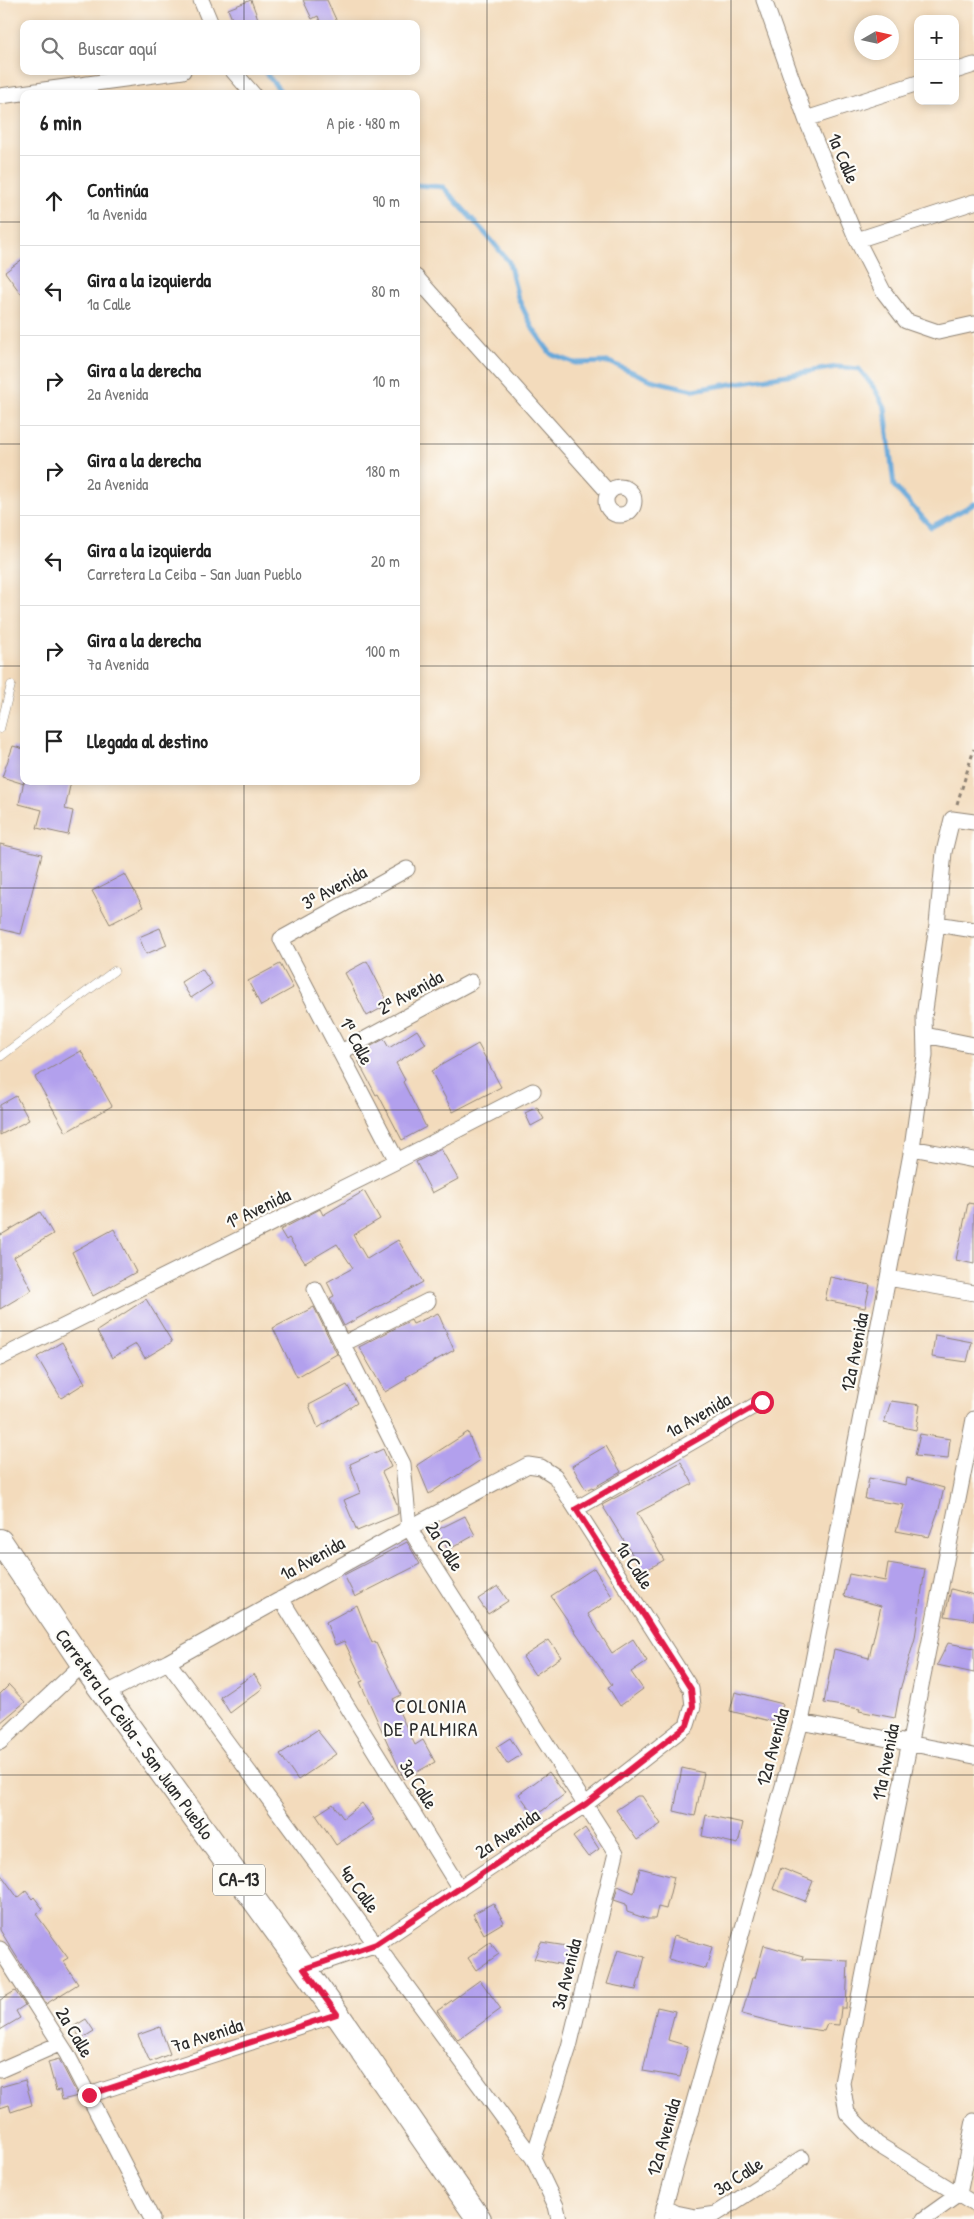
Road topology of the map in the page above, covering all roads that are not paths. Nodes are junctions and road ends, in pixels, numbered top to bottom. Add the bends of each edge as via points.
1 (202, 0) edge
2 (764, 0) edge
3 (210, 20) edge
4 (974, 65) edge
5 (959, 70) edge
6 (154, 75) edge
7 (236, 75) edge
8 (914, 84) edge
9 (44, 90) edge
10 (249, 90) edge
11 (20, 93) edge
12 (0, 96) edge
13 (806, 119) junction
14 (974, 202) edge
15 (857, 240) junction
16 (420, 281) edge
17 (974, 324) edge
18 (609, 493) dead end
19 (11, 685) dead end
20 (0, 729) edge
21 (974, 822) edge
22 (407, 869) dead end
23 (938, 924) junction
24 (974, 930) edge
25 (280, 939) joint
26 (114, 972) dead end
27 (471, 982) dead end
28 (925, 1035) junction
29 (974, 1045) edge
30 (341, 1052) junction
31 (0, 1057) edge
32 (533, 1091) dead end
33 (912, 1148) junction
34 (974, 1160) edge
35 (397, 1161) junction
36 (888, 1278) junction
37 (315, 1289) dead end
38 (974, 1293) edge
39 (428, 1301) dead end
40 (343, 1344) junction
41 (0, 1358) edge
42 (762, 1402) dead end
43 (974, 1419) edge
44 (541, 1467) joint
45 (576, 1509) junction
46 (409, 1528) junction
47 (0, 1541) edge
48 (281, 1599) junction
49 (168, 1662) junction
50 (83, 1664) junction
51 (691, 1689) joint
52 (106, 1694) junction
53 (801, 1722) junction
54 (0, 1742) edge
55 (909, 1743) junction
56 (974, 1756) edge
57 (586, 1804) junction
58 (460, 1889) junction
59 (376, 1944) junction
60 (0, 1949) edge
61 (304, 1969) junction
62 (337, 2014) junction
63 (59, 2044) junction
64 (0, 2070) edge
65 (89, 2095) junction
66 (974, 2121) edge
67 (533, 2158) junction
68 (802, 2158) dead end
69 (959, 2194) junction
70 (974, 2204) edge
71 (662, 2213) edge
72 (152, 2219) edge
73 (479, 2219) edge
74 (559, 2219) edge
75 (924, 2219) edge

1 - 3 street
2 - 13 street, 1a Calle
4 - 5 street
6 - 9 street
7 - 10 street
8 - 13 street
11 - 12 street
13 - 15 street, 1a Calle
14 - 15 street
15 - 17 street, 1a Calle via 883,291 906,321 938,332
16 - 18 street
19 - 20 lane
21 - 23 street, 12a Avenida via 952,819 944,852
22 - 25 street, 3ª Avenida
23 - 24 street
23 - 28 street, 12a Avenida via 924,1017
25 - 30 street, 1ª Calle
26 - 31 lane
27 - 30 street, 2ª Avenida
28 - 29 street
28 - 33 street, 12a Avenida
30 - 35 street, 1ª Calle
32 - 35 street, 1ª Avenida
33 - 34 street
33 - 36 street, 12a Avenida
35 - 41 street, 1ª Avenida
36 - 38 street
36 - 53 street, 12a Avenida
37 - 40 street, 2a Calle
39 - 40 street
40 - 46 street, 2a Calle via 403,1464
42 - 45 street, 1a Avenida
43 - 55 street, 11a Avenida
44 - 45 street, 1a Calle via 555,1476
44 - 46 street, 1a Avenida via 528,1465
45 - 51 street, 1a Calle
46 - 48 street, 1a Avenida
46 - 57 street, 2a Calle
47 - 50 main road, Carretera La Ceiba - San Juan Pueblo / CA-13
48 - 49 street, 1a Avenida
48 - 58 street, 3a Calle
49 - 52 street, 1a Avenida
49 - 59 street, 4a Calle
50 - 52 main road, Carretera La Ceiba - San Juan Pueblo / CA-13
50 - 54 street
51 - 57 street, 2a Avenida via 693,1706 687,1725
52 - 61 main road, Carretera La Ceiba - San Juan Pueblo / CA-13
53 - 55 street
53 - 71 street, 12a Avenida
55 - 56 street
55 - 69 street, 11a Avenida via 842,2083 847,2114 877,2144
57 - 58 street, 2a Avenida
57 - 67 street, 3a Avenida via 616,1853 569,2047
58 - 59 street, 2a Avenida
59 - 61 street, 2a Avenida
59 - 67 street, 4a Calle
60 - 63 street, 2a Calle
61 - 62 main road, Carretera La Ceiba - San Juan Pueblo / CA-13
62 - 65 street, 7a Avenida
62 - 73 main road, Carretera La Ceiba - San Juan Pueblo / CA-13
63 - 64 street
63 - 65 street, 2a Calle
65 - 72 street, 2a Calle
66 - 69 street
67 - 74 street, 4a Calle
68 - 71 street, 3a Calle via 716,2214 695,2217
69 - 70 street
69 - 75 street

